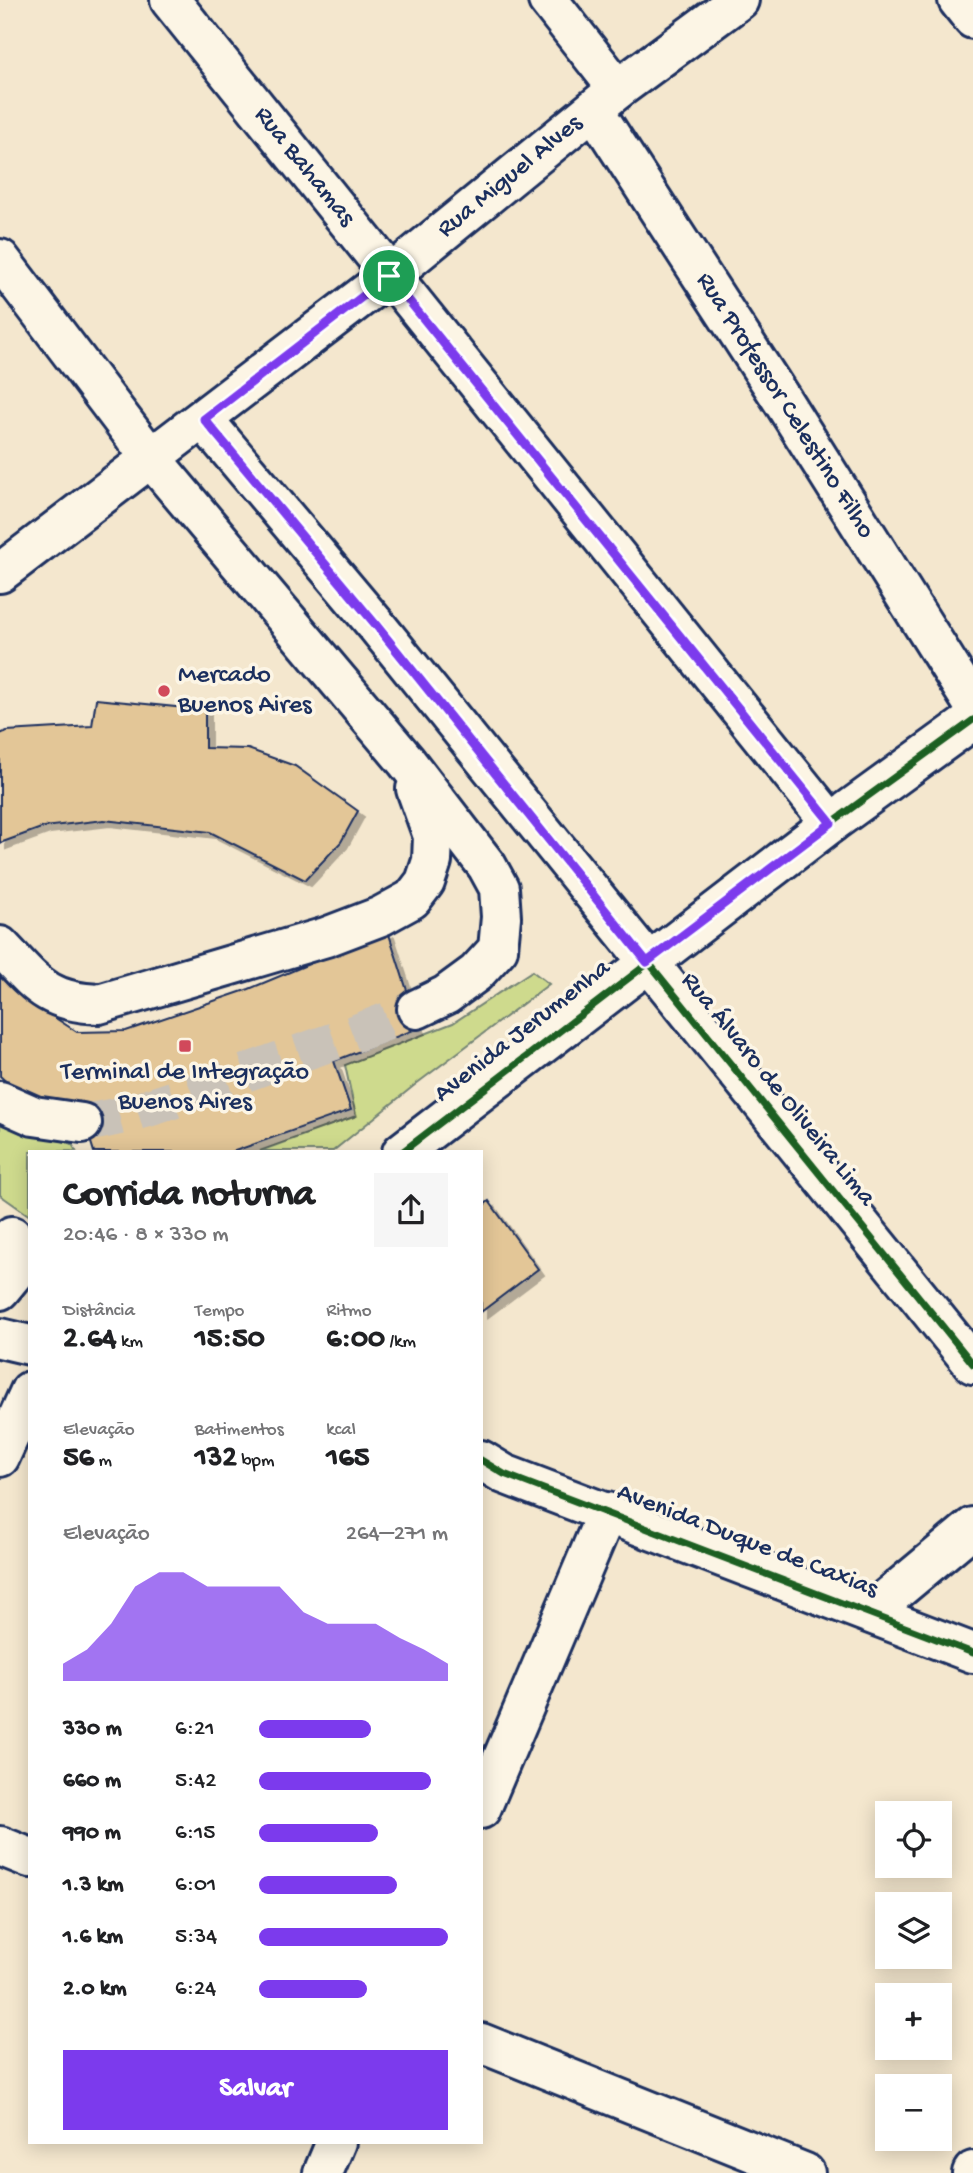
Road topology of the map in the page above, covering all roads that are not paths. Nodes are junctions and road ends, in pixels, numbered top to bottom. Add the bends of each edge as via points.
1 (170, 0) edge
2 (548, 0) edge
3 (739, 0) edge
4 (958, 0) edge
5 (973, 19) edge
6 (606, 100) junction
7 (0, 259) edge
8 (389, 276) junction
9 (204, 419) junction
10 (150, 457) junction
11 (0, 573) edge
12 (973, 704) edge
13 (973, 720) edge
14 (407, 761) junction
15 (831, 823) junction
16 (0, 946) edge
17 (647, 962) junction
18 (417, 1009) tunnel mouth
19 (0, 1101) edge
20 (82, 1123) tunnel mouth
21 (405, 1150) edge
22 (10, 1234) edge
23 (0, 1290) edge
24 (0, 1338) edge
25 (28, 1345) edge
26 (973, 1364) edge
27 (28, 1395) edge
28 (0, 1457) edge
29 (489, 1468) edge
30 (607, 1512) junction
31 (973, 1527) edge
32 (871, 1612) junction
33 (973, 1653) edge
34 (483, 1804) edge
35 (0, 1846) edge
36 (28, 1857) edge
37 (483, 2044) edge
38 (335, 2144) edge
39 (323, 2173) edge
40 (805, 2173) edge

1 - 8 street, Rua Bahamas
2 - 6 street, Rua Professor Celestino Filho
3 - 6 street, Rua Miguel Alves
4 - 5 street
6 - 8 street, Rua Miguel Alves
6 - 12 street, Rua Professor Celestino Filho via 782,400
7 - 10 street
8 - 9 street, Rua Miguel Alves
8 - 15 street, Rua Bahamas
9 - 10 street, Rua Miguel Alves
9 - 17 street, Rua Álvaro de Oliveira Lima
10 - 11 street, Rua Miguel Alves
10 - 14 street
13 - 15 street, Avenida Jerumenha
14 - 16 street via 433,836 432,862 412,900 381,916 326,937 99,1004 61,1000 44,991
14 - 18 street via 487,866 499,888 501,917 498,949 477,973
15 - 17 street, Avenida Jerumenha
17 - 21 street, Avenida Jerumenha
17 - 26 street, Rua Álvaro de Oliveira Lima
19 - 20 street via 34,1116
22 - 23 street via 14,1273
24 - 25 street
27 - 28 street
29 - 30 street, Avenida Duque de Caxias
30 - 32 street, Avenida Duque de Caxias
30 - 34 street
31 - 32 street
32 - 33 street, Avenida Duque de Caxias
35 - 36 street
37 - 40 street
38 - 39 street

